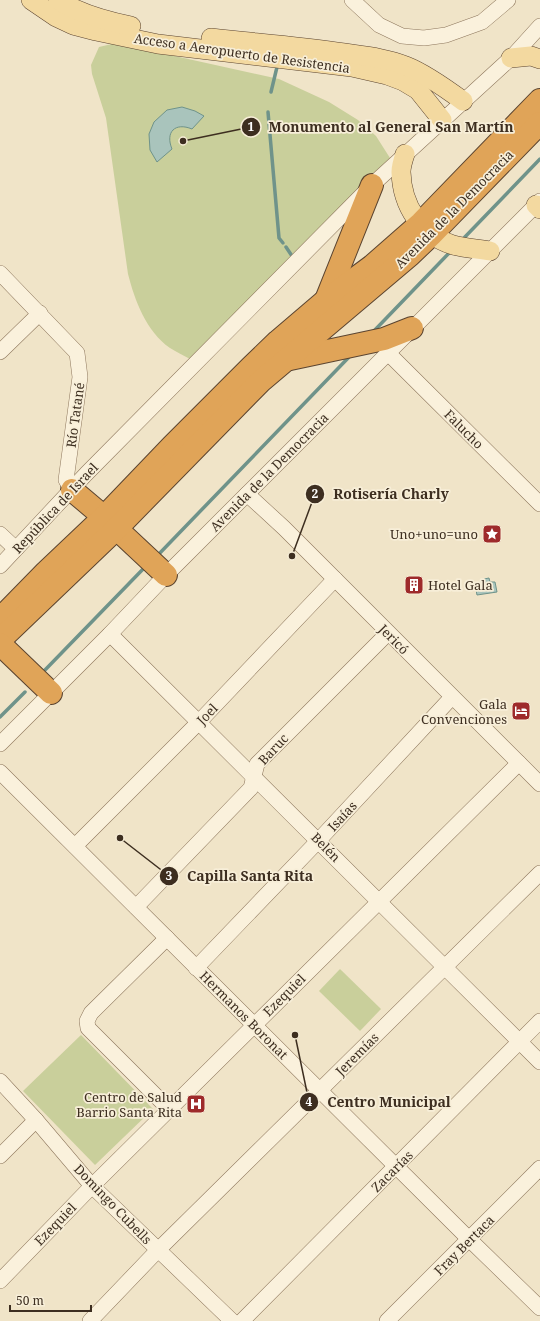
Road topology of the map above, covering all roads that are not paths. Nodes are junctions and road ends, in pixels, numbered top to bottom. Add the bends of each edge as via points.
1 (31, 0) edge
2 (58, 0) edge
3 (352, 0) edge
4 (508, 0) edge
5 (540, 26) edge
6 (511, 58) junction
7 (540, 59) edge
8 (540, 100) edge
9 (463, 101) junction
10 (442, 120) junction
11 (540, 123) edge
12 (405, 154) junction
13 (372, 185) junction
14 (539, 205) edge
15 (426, 229) junction
16 (490, 251) junction
17 (0, 273) edge
18 (326, 300) junction
19 (40, 314) junction
20 (412, 328) junction
21 (0, 352) edge
22 (388, 353) junction
23 (284, 360) junction
24 (72, 490) junction
25 (247, 494) junction
26 (540, 504) edge
27 (110, 523) junction
28 (0, 534) edge
29 (16, 549) junction
30 (0, 566) edge
31 (166, 576) junction
32 (335, 579) junction
33 (0, 620) edge
34 (388, 633) junction
35 (110, 634) junction
36 (0, 640) edge
37 (0, 644) edge
38 (51, 694) junction
39 (452, 697) junction
40 (199, 722) junction
41 (0, 744) edge
42 (519, 763) junction
43 (0, 772) edge
44 (254, 776) junction
45 (540, 784) edge
46 (319, 840) junction
47 (75, 846) junction
48 (540, 873) edge
49 (379, 901) junction
50 (136, 907) junction
51 (166, 938) junction
52 (445, 967) junction
53 (196, 968) junction
54 (540, 1021) edge
55 (254, 1025) junction
56 (519, 1041) junction
57 (540, 1062) edge
58 (0, 1081) edge
59 (320, 1091) junction
60 (169, 1109) junction
61 (36, 1120) junction
62 (0, 1156) edge
63 (396, 1167) junction
64 (540, 1168) edge
65 (92, 1186) junction
66 (469, 1239) junction
67 (158, 1250) junction
68 (0, 1281) edge
69 (538, 1300) edge
70 (389, 1320) edge
71 (90, 1321) edge
72 (232, 1321) edge
73 (242, 1321) edge

1 - 10 main road, Acceso a Aeropuerto de Resistencia via 56,17 96,31 158,44 352,67 387,76 418,90
2 - 9 main road, Acceso a Aeropuerto de Resistencia via 70,8 94,17 129,26 210,38 319,49 394,62 408,66
3 - 4 street via 379,25 402,36 424,38 446,35 482,22
5 - 6 street
6 - 7 main road via 531,56
6 - 9 street
8 - 15 highway, Avenida de la Democracia
9 - 10 street
10 - 12 street
11 - 15 highway, Avenida de la Democracia
12 - 13 street
12 - 15 main road via 401,171 405,195 411,211
13 - 18 highway
13 - 24 street, República de Israel
14 - 16 street, Avenida de la Democracia
15 - 16 main road via 453,245
15 - 18 highway, Avenida de la Democracia
15 - 23 highway, Avenida de la Democracia via 410,255
16 - 20 street, Avenida de la Democracia
17 - 19 street, Río Tatané
18 - 27 highway, Avenida de la Democracia via 251,367 172,446
19 - 21 street
19 - 24 street, Río Tatané via 77,353 80,377 66,480
20 - 22 street, Avenida de la Democracia
20 - 23 highway via 384,339
22 - 25 street, Avenida de la Democracia
22 - 26 street, Falucho
23 - 27 highway, Avenida de la Democracia
24 - 27 highway
24 - 29 street, República de Israel
25 - 31 street, Avenida de la Democracia
25 - 32 street, Jericó
27 - 31 highway
27 - 33 highway, Avenida de la Democracia via 46,572
27 - 36 highway, Avenida de la Democracia
28 - 29 street
29 - 30 street, República de Israel
31 - 35 street, Avenida de la Democracia
32 - 34 street, Jericó
32 - 40 street, Joel
34 - 39 street, Jericó
34 - 44 street, Baruc via 258,764
35 - 38 street, Avenida de la Democracia
35 - 40 street, Belén
37 - 38 highway
38 - 41 street, Avenida de la Democracia
39 - 42 street, Jericó
39 - 46 street, Isaías
40 - 44 street, Belén
40 - 47 street, Joel
42 - 45 street, Jericó
42 - 49 street, Ezequiel
43 - 47 street, Hermanos Boronat
44 - 46 street, Belén
44 - 50 street, Baruc via 251,788
46 - 49 street, Belén
46 - 53 street, Isaías
47 - 50 street, Hermanos Boronat
48 - 52 street, Jeremías
49 - 52 street, Belén
49 - 55 street, Ezequiel
50 - 51 street, Hermanos Boronat
51 - 53 street, Hermanos Boronat
51 - 60 street via 86,1021 88,1028
52 - 56 street, Belén
52 - 59 street, Jeremías
53 - 55 street, Hermanos Boronat
54 - 56 street, Zacarías
55 - 59 street, Hermanos Boronat
55 - 60 street, Ezequiel
56 - 57 street, Belén
56 - 63 street, Zacarías
58 - 61 street, Domingo Cubells
59 - 63 street, Hermanos Boronat
59 - 67 street, Jeremías
60 - 65 street, Ezequiel
61 - 62 street
61 - 65 street, Domingo Cubells
63 - 66 street, Hermanos Boronat
63 - 73 street, Zacarías
64 - 66 street, Fray Bertaca
65 - 67 street, Domingo Cubells
65 - 68 street, Ezequiel
66 - 69 street, Hermanos Boronat
66 - 70 street, Fray Bertaca
67 - 71 street, Jeremías
67 - 72 street, Domingo Cubells

